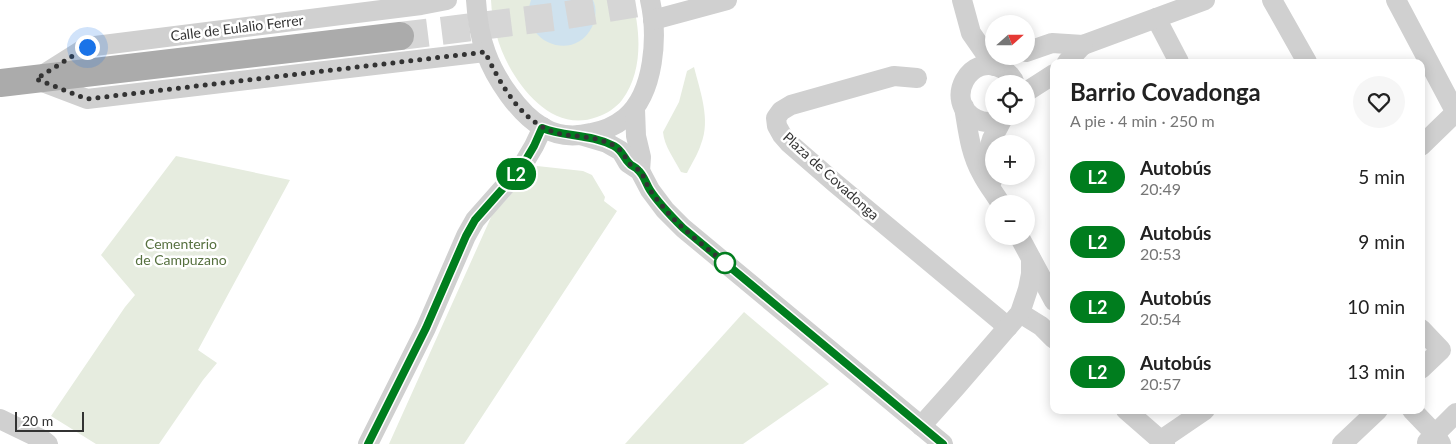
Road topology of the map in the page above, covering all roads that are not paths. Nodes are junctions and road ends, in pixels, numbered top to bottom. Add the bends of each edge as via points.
1 (447, 0) edge
2 (476, 0) edge
3 (650, 0) edge
4 (727, 0) edge
5 (962, 0) edge
6 (1205, 0) edge
7 (1272, 0) edge
8 (1396, 0) edge
9 (1156, 18) junction
10 (653, 20) junction
11 (971, 33) junction
12 (400, 36) tunnel mouth
13 (1083, 45) junction
14 (985, 46) edge
15 (1035, 49) edge
16 (485, 52) junction
17 (1070, 59) edge
18 (1177, 59) edge
19 (1305, 59) edge
20 (991, 65) edge
21 (1050, 77) edge
22 (916, 78) dead end
23 (36, 79) junction
24 (964, 80) junction
25 (0, 83) edge
26 (1035, 86) edge
27 (964, 107) junction
28 (635, 109) junction
29 (1456, 113) edge
30 (985, 122) edge
31 (1000, 125) edge
32 (542, 128) junction
33 (580, 135) junction
34 (1425, 142) edge
35 (640, 171) junction
36 (996, 195) edge
37 (997, 195) edge
38 (1024, 245) edge
39 (1031, 259) junction
40 (1050, 294) edge
41 (1014, 320) junction
42 (1425, 333) edge
43 (1050, 335) edge
44 (1425, 365) edge
45 (1456, 413) edge
46 (1131, 414) edge
47 (1200, 414) edge
48 (1374, 414) edge
49 (1415, 414) edge
50 (0, 420) edge
51 (921, 426) junction
52 (1434, 441) edge
53 (1163, 442) edge
54 (48, 444) edge
55 (368, 444) edge
56 (943, 444) edge
57 (1342, 444) edge

1 - 23 street, Calle de Eulalio Ferrer via 87,47
2 - 16 street
3 - 10 street
4 - 10 street
5 - 11 street
6 - 9 street
7 - 19 street
8 - 29 street
9 - 13 street
9 - 18 street
10 - 28 street via 651,68
11 - 14 street
11 - 24 street
12 - 23 main road, Calle de Eulalio Ferrer
13 - 15 street via 1052,43
13 - 17 street
16 - 23 street, Calle de Eulalio Ferrer via 87,99
16 - 32 street via 515,102
20 - 24 street via 977,68
21 - 26 street
22 - 41 street, Plaza de Covadonga via 894,76 791,105 780,111 776,118 778,126 782,135 802,155
23 - 25 main road, Calle de Eulalio Ferrer
24 - 27 street via 960,93
27 - 30 street via 969,114
27 - 36 street via 975,160
28 - 33 street via 609,128
28 - 35 street
29 - 34 street
31 - 37 street via 987,155
32 - 33 street
32 - 55 street via 521,168 475,220 466,236 426,328
33 - 35 street via 615,147 628,163
35 - 51 street via 665,210 683,228
38 - 39 street
39 - 40 street
39 - 41 street via 1028,289
41 - 43 street, Plaza de Covadonga via 1041,326
41 - 51 street
42 - 44 street via 1441,350
45 - 52 street
46 - 53 street
47 - 53 street
48 - 57 street
49 - 52 street
50 - 54 street
51 - 56 street

